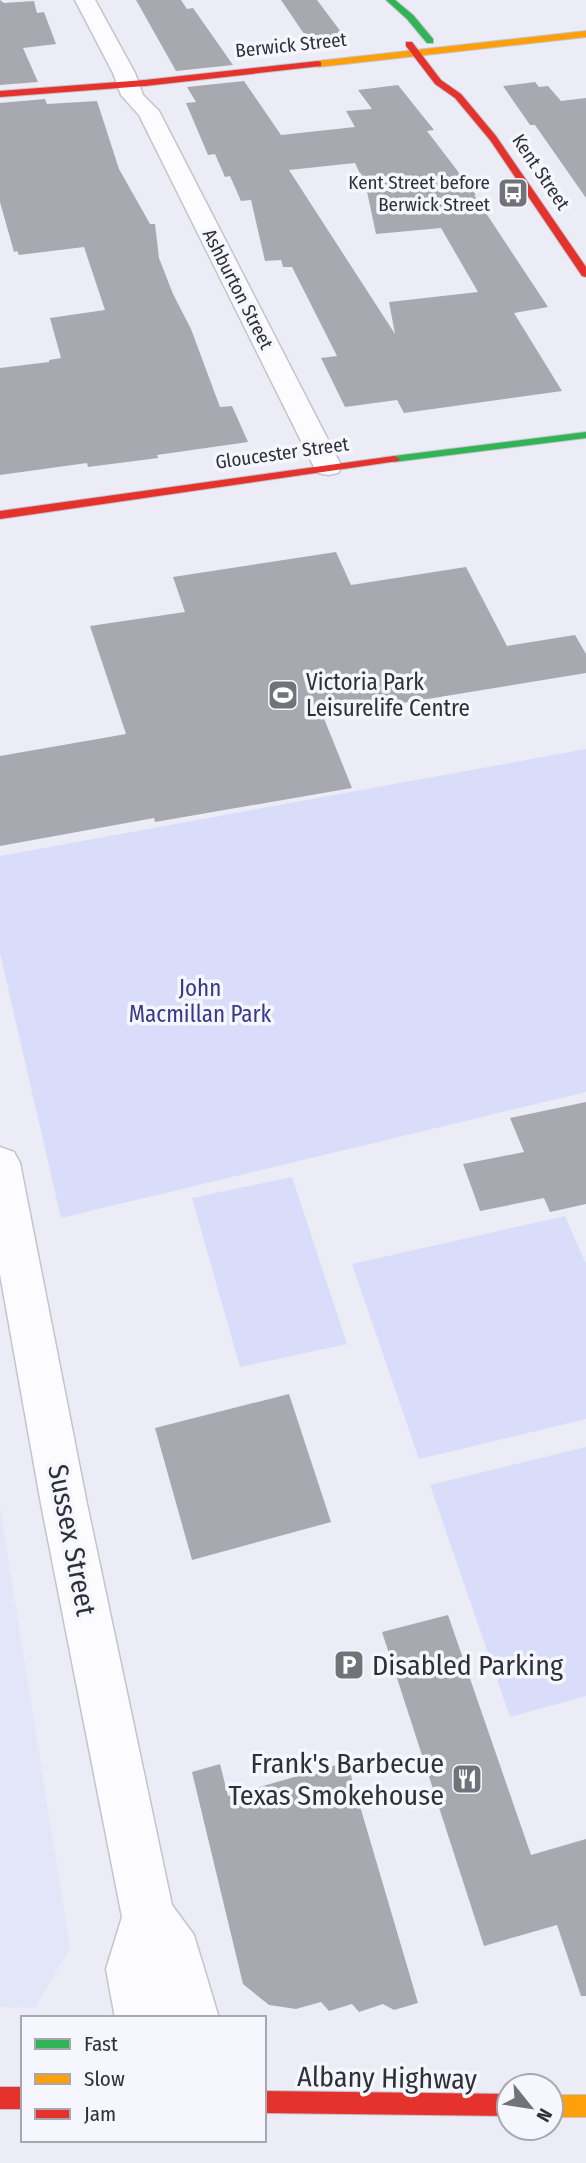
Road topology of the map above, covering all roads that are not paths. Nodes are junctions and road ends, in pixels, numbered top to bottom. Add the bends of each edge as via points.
1 (85, 0) edge
2 (383, 0) edge
3 (390, 0) edge
4 (586, 24) edge
5 (586, 34) edge
6 (405, 39) junction
7 (442, 56) junction
8 (132, 80) junction
9 (0, 83) edge
10 (0, 94) edge
11 (458, 96) junction
12 (586, 274) edge
13 (581, 433) edge
14 (328, 467) junction
15 (0, 516) edge
16 (0, 1163) edge
17 (148, 1917) junction
18 (142, 2016) edge
19 (192, 2016) edge
20 (0, 2098) edge
21 (21, 2098) edge
22 (266, 2102) edge
23 (495, 2105) edge
24 (565, 2106) edge
25 (586, 2106) edge

1 - 8 street, Ashburton Street
2 - 6 main road, Kent Street via 389,19
3 - 7 main road, Kent Street
4 - 7 main road, Berwick Street
5 - 7 main road, Berwick Street
6 - 7 main road, Berwick Street
6 - 8 main road, Berwick Street
6 - 8 main road, Berwick Street
6 - 11 main road, Kent Street via 438,82
7 - 11 main road, Kent Street via 458,79
8 - 9 main road, Berwick Street
8 - 10 main road, Berwick Street
8 - 14 street, Ashburton Street via 139,106 148,111
11 - 12 main road, Kent Street via 493,138
13 - 14 main road, Gloucester Street
14 - 15 main road, Gloucester Street
16 - 17 street, Sussex Street
17 - 18 street, Sussex Street via 133,1969
17 - 19 street, Sussex Street via 176,1954
20 - 21 main road
22 - 23 main road, Albany Highway
24 - 25 main road

